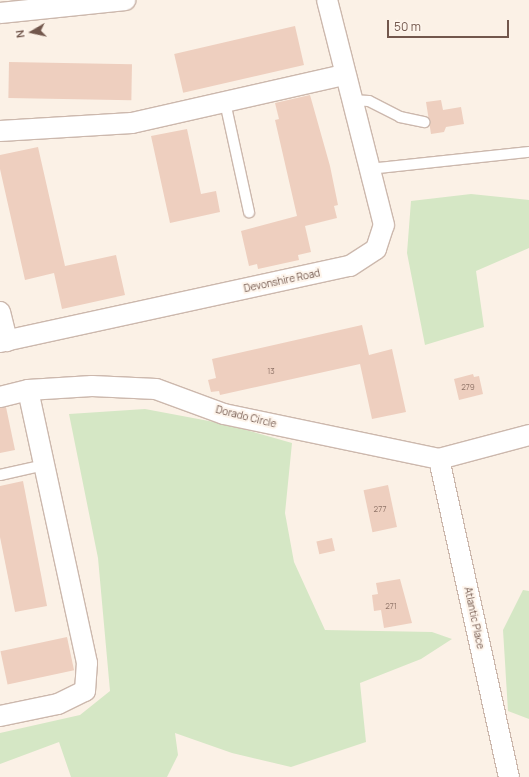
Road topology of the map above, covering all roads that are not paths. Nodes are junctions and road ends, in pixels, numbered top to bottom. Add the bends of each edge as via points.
1 (125, 0) edge
2 (327, 0) edge
3 (0, 13) edge
4 (344, 75) junction
5 (350, 100) junction
6 (225, 102) junction
7 (424, 122) dead end
8 (0, 131) edge
9 (529, 152) edge
10 (369, 169) junction
11 (249, 212) dead end
12 (0, 312) edge
13 (3, 341) edge
14 (28, 390) junction
15 (0, 397) edge
16 (529, 435) edge
17 (439, 460) junction
18 (44, 465) junction
19 (0, 475) edge
20 (0, 716) edge
21 (509, 777) edge

1 - 3 street
2 - 4 street, Devonshire Road
4 - 5 street, Devonshire Road
4 - 6 street
5 - 7 lane via 369,101 400,117
5 - 10 street, Devonshire Road
6 - 8 street via 132,123
6 - 11 lane
9 - 10 lane
10 - 13 street, Devonshire Road via 384,225 376,249 350,266
12 - 13 street, Devonshire Road
14 - 15 street, Dorado Circle
14 - 17 street, Dorado Circle via 92,386 156,389 224,414
14 - 18 street
16 - 17 street
17 - 21 street, Atlantic Place
18 - 19 lane
18 - 20 street via 87,662 85,691 58,704

